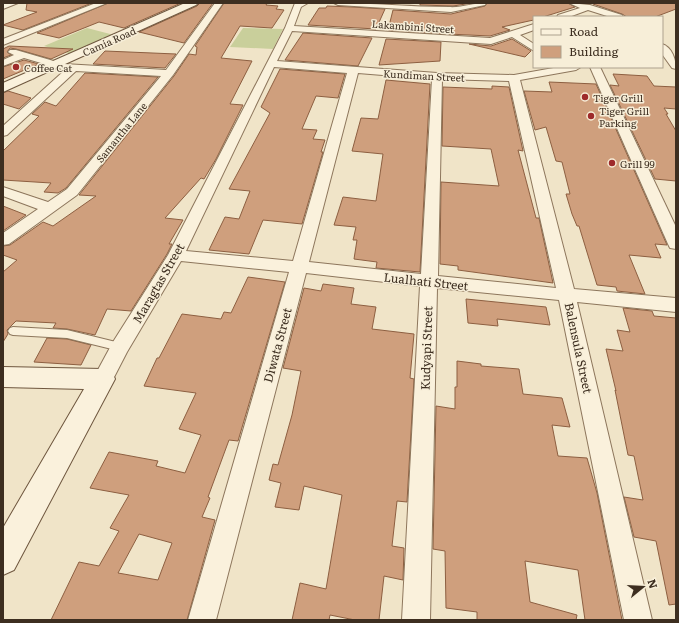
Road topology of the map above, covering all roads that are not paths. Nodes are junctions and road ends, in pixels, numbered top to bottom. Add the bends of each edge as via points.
1 (14, 3) edge
2 (103, 3) edge
3 (193, 3) edge
4 (219, 3) edge
5 (304, 3) edge
6 (338, 3) edge
7 (482, 3) edge
8 (573, 3) edge
9 (600, 3) edge
10 (3, 7) edge
11 (588, 8) junction
12 (564, 16) edge
13 (616, 16) edge
14 (533, 27) edge
15 (289, 28) junction
16 (514, 34) junction
17 (3, 42) edge
18 (533, 47) edge
19 (3, 49) edge
20 (667, 52) edge
21 (24, 55) junction
22 (3, 63) edge
23 (271, 64) junction
24 (55, 65) junction
25 (676, 66) edge
26 (74, 68) junction
27 (564, 68) edge
28 (595, 68) edge
29 (353, 71) junction
30 (169, 73) junction
31 (437, 76) junction
32 (514, 78) junction
33 (3, 88) edge
34 (3, 132) edge
35 (3, 191) edge
36 (50, 208) junction
37 (3, 240) edge
38 (676, 244) edge
39 (176, 255) junction
40 (299, 266) junction
41 (429, 282) junction
42 (567, 296) junction
43 (676, 305) edge
44 (13, 331) dead end
45 (120, 347) junction
46 (3, 377) edge
47 (103, 379) junction
48 (3, 559) edge
49 (202, 620) edge
50 (416, 620) edge
51 (638, 620) edge

1 - 10 street
2 - 17 street
3 - 24 street, Camia Road
4 - 30 street, Samantha Lane
5 - 15 street, Maragtas Street via 298,5
6 - 7 street via 451,10
8 - 11 street
9 - 11 street
11 - 12 street
11 - 13 street
14 - 16 street, Lakambini Street
15 - 16 street, Lakambini Street via 480,41 496,40
15 - 23 street, Maragtas Street
16 - 18 street
19 - 21 street
20 - 25 street
21 - 22 street
21 - 24 street
23 - 29 street, Kundiman Street
23 - 39 street, Maragtas Street
24 - 26 street
24 - 33 street, Camia Road
26 - 30 street
26 - 34 street
27 - 32 street, Kundiman Street
28 - 38 street
29 - 31 street, Kundiman Street
29 - 40 street, Diwata Street
30 - 36 street, Samantha Lane via 72,192
31 - 32 street, Kundiman Street
31 - 41 street, Kudyapi Street
32 - 42 street, Balensula Street
35 - 36 street
36 - 37 street, Samantha Lane
39 - 40 street, Lualhati Street
39 - 45 street, Maragtas Street
40 - 41 street, Lualhati Street
40 - 49 street, Diwata Street
41 - 42 street, Lualhati Street
41 - 50 street, Kudyapi Street
42 - 43 street, Lualhati Street
42 - 51 street, Balensula Street
44 - 45 lane via 67,334
45 - 47 street, Maragtas Street
46 - 47 street
47 - 48 street, Maragtas Street

